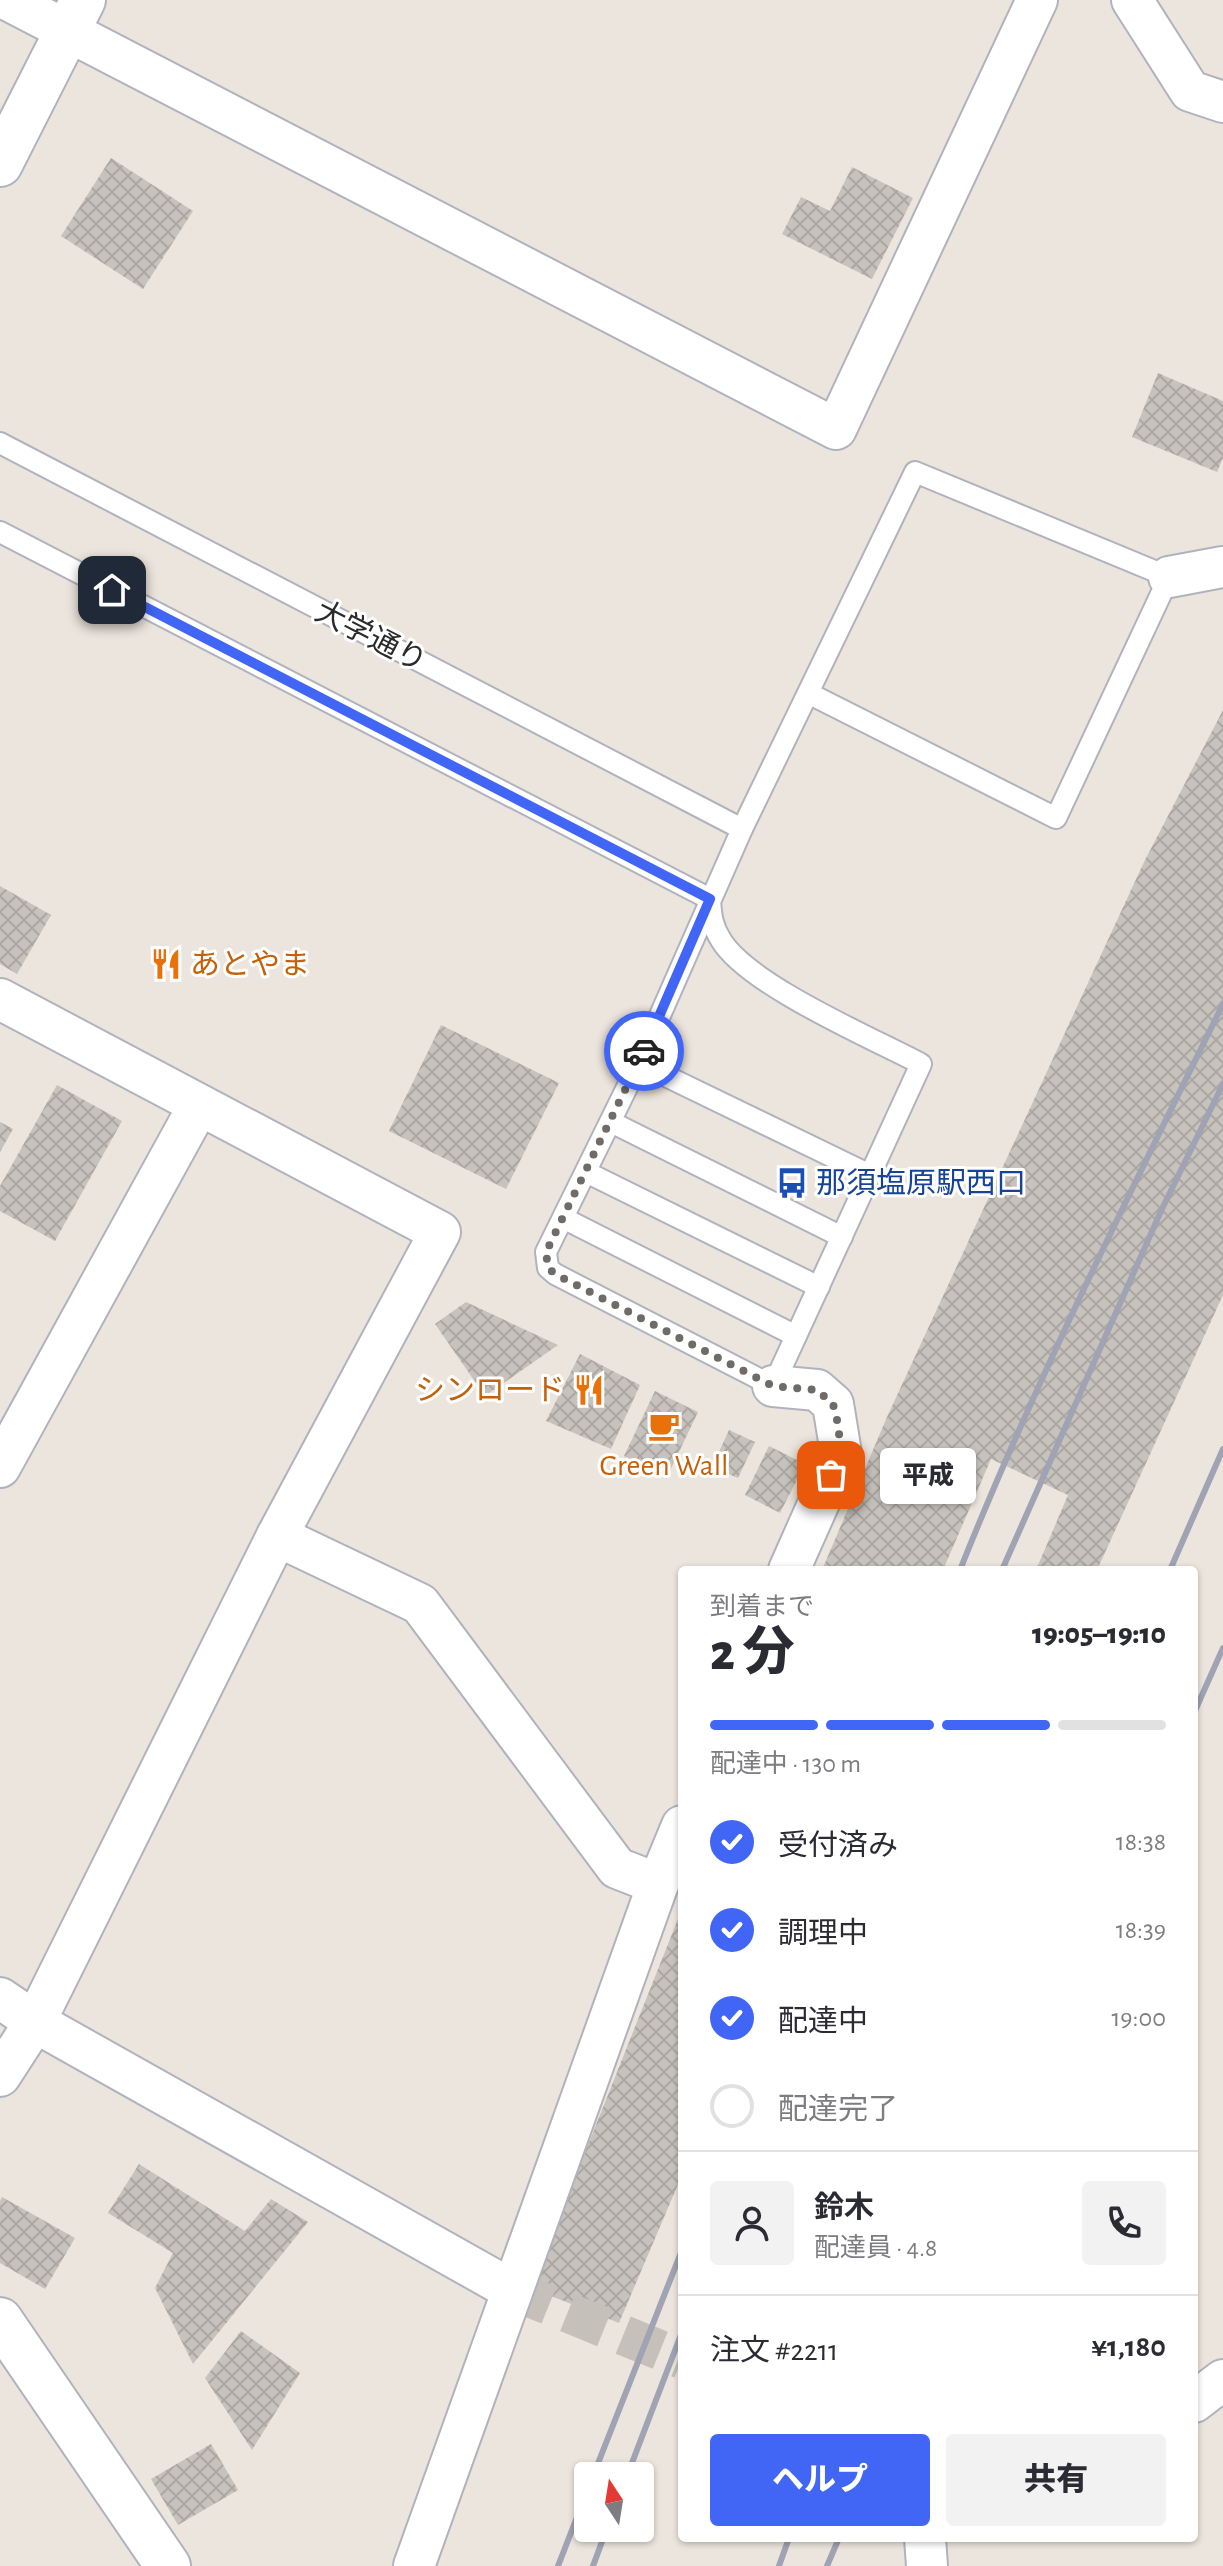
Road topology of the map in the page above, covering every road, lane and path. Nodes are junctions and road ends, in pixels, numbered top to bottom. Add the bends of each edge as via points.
1 (8, 0) edge
2 (1037, 0) edge
3 (1132, 0) edge
4 (75, 15) edge
5 (1223, 102) edge
6 (0, 164) edge
7 (0, 443) edge
8 (0, 532) edge
9 (1223, 567) edge
10 (1169, 577) junction
11 (808, 693) junction
12 (742, 829) junction
13 (710, 899) junction
14 (0, 999) edge
15 (639, 1063) junction
16 (199, 1105) junction
17 (611, 1122) junction
18 (586, 1172) junction
19 (870, 1175) junction
20 (563, 1218) junction
21 (842, 1237) junction
22 (819, 1287) junction
23 (796, 1336) junction
24 (773, 1386) junction
25 (0, 1467) edge
26 (277, 1536) junction
27 (791, 1566) edge
28 (678, 1836) edge
29 (658, 1884) junction
30 (0, 1998) edge
31 (35, 2022) junction
32 (0, 2076) edge
33 (512, 2290) junction
34 (0, 2320) edge
35 (1223, 2380) edge
36 (1198, 2399) edge
37 (925, 2542) edge
38 (168, 2566) edge
39 (414, 2566) edge
40 (927, 2566) edge

1 - 4 street
2 - 4 street via 836,429
3 - 5 street via 1190,91
4 - 6 street
7 - 12 lane, 大学通り
8 - 13 lane
9 - 10 street
10 - 11 lane via 915,472
10 - 11 lane via 1056,818
11 - 12 lane
12 - 13 lane
13 - 15 lane
13 - 19 lane via 712,924 741,963 775,988 921,1064
14 - 16 street
15 - 17 lane
15 - 19 lane
16 - 25 street
16 - 26 street via 440,1232
17 - 18 lane
17 - 21 lane
18 - 20 lane
18 - 22 lane
19 - 21 lane
20 - 23 lane
20 - 24 lane via 546,1252 548,1268 555,1274
21 - 22 lane
22 - 23 lane
23 - 24 lane
24 - 27 street via 817,1390 833,1404 841,1453
26 - 29 street via 420,1604 617,1868
26 - 31 street
28 - 29 street
29 - 33 street
30 - 31 street
31 - 32 street
31 - 33 street
33 - 39 street
34 - 38 street
35 - 36 street
37 - 40 street

